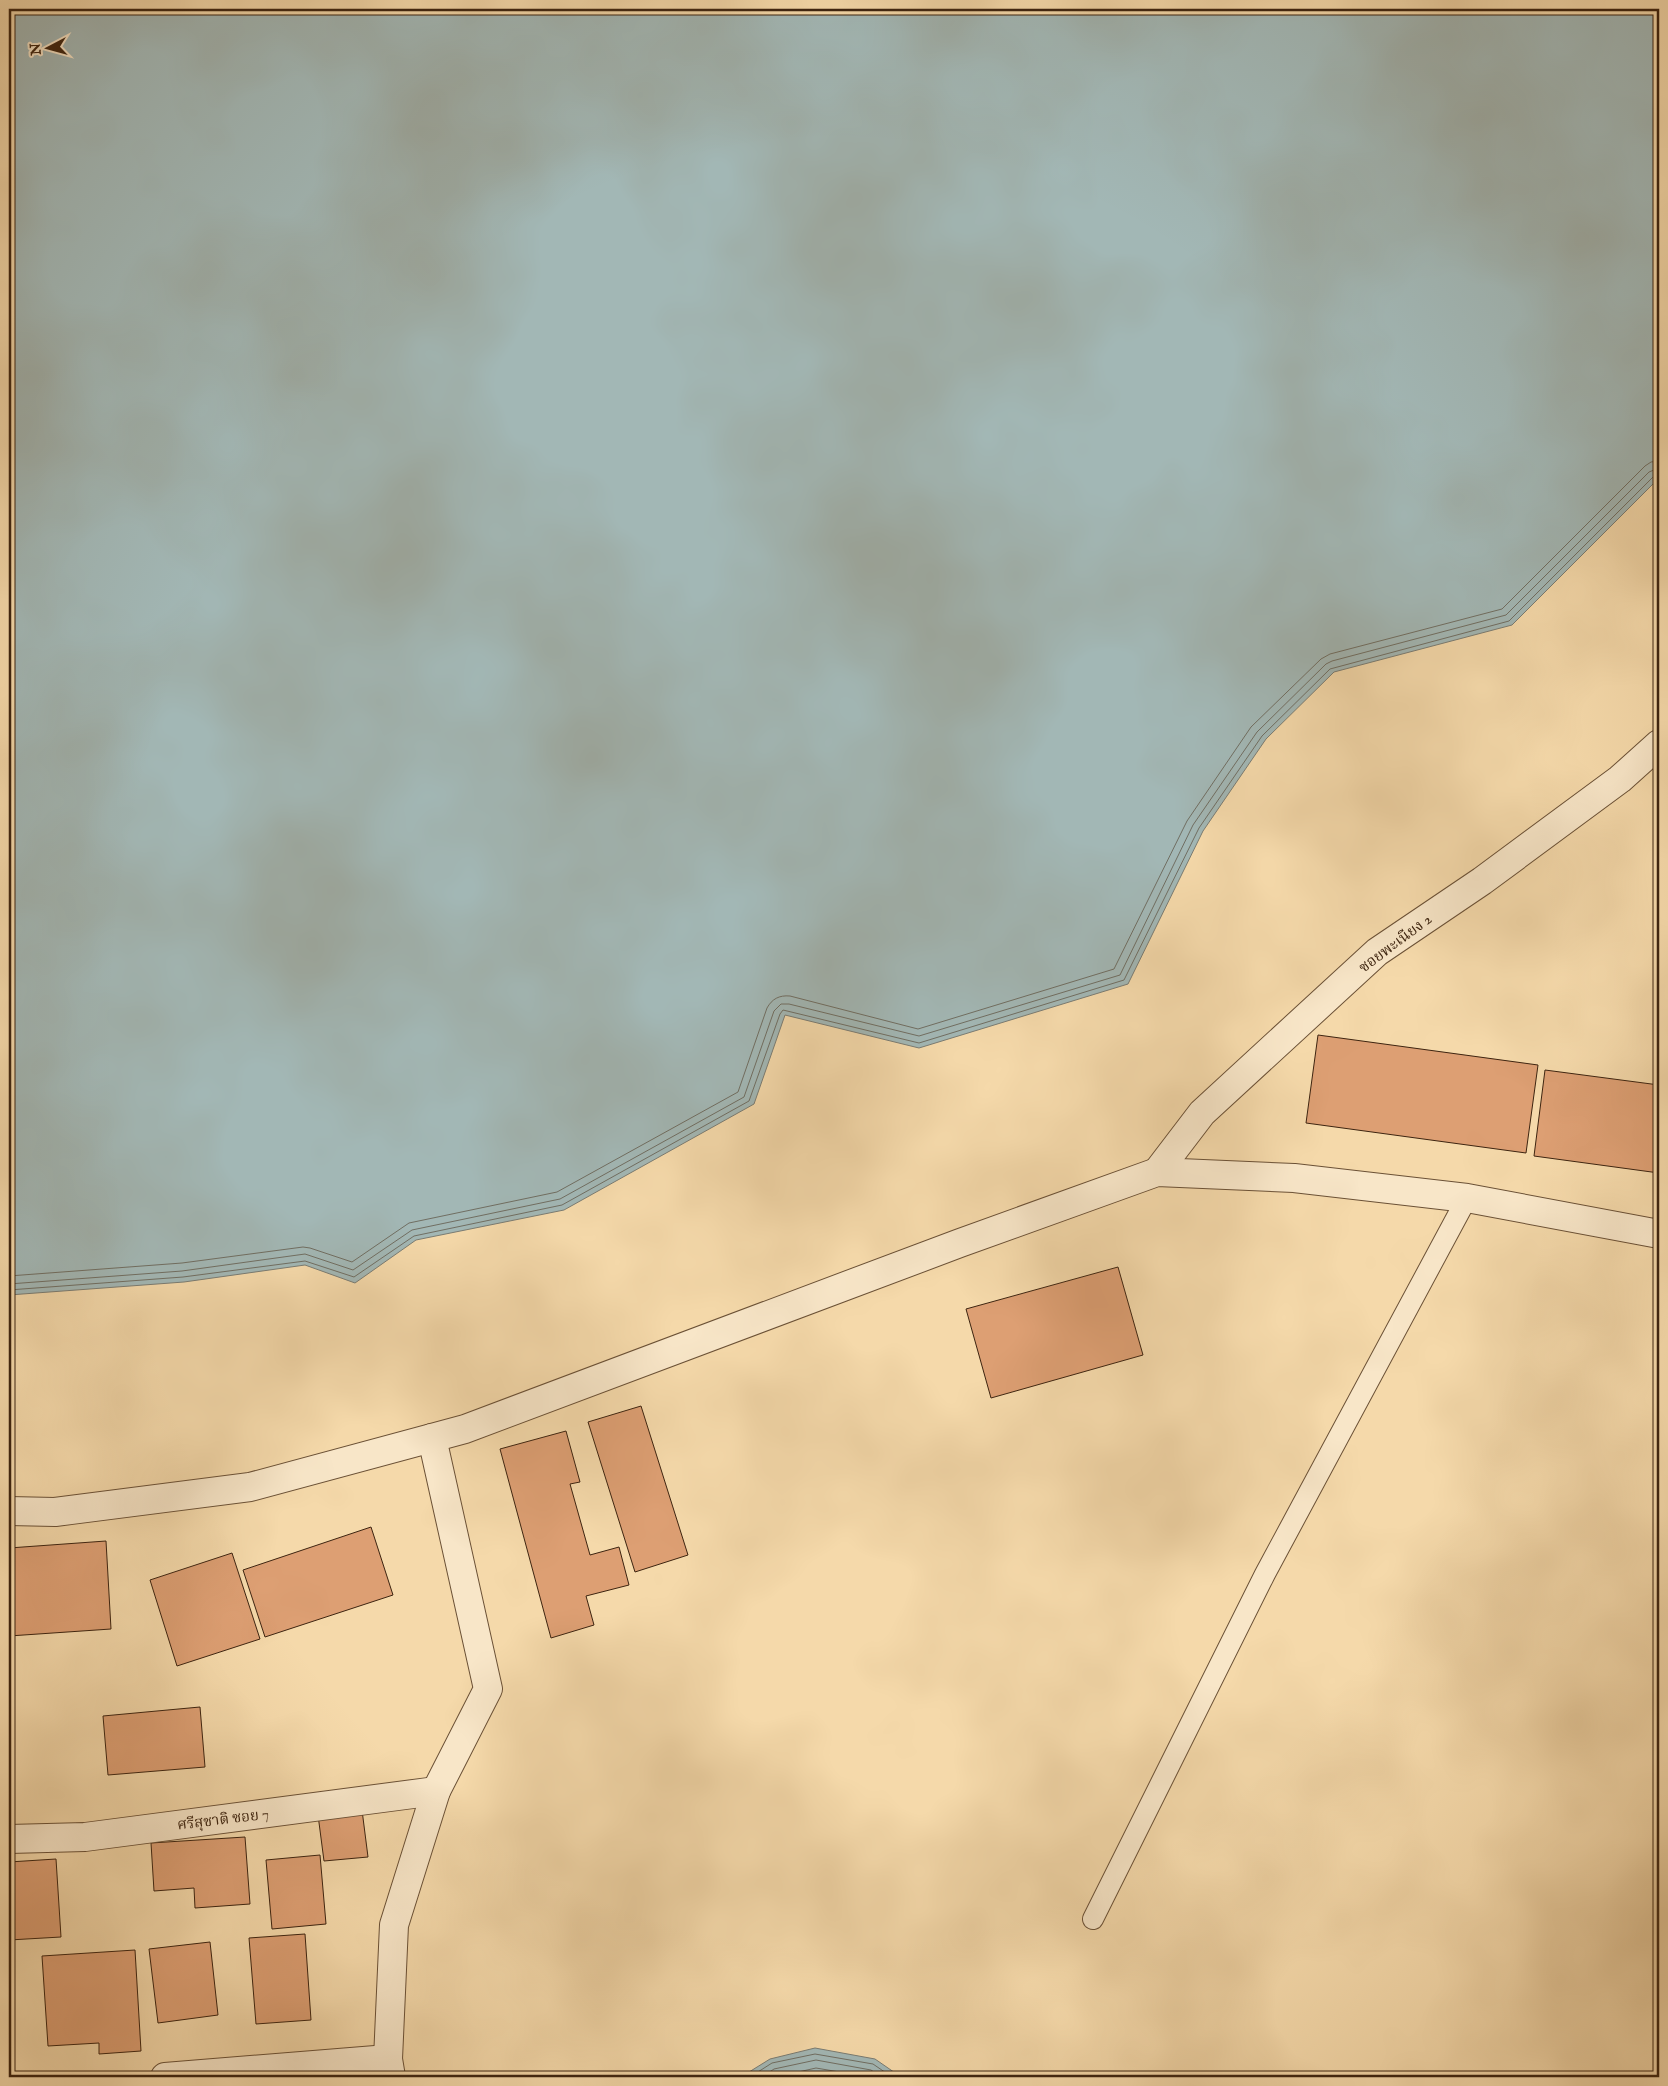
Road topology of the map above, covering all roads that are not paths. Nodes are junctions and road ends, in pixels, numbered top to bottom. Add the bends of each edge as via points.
1 (1659, 744) edge
2 (1157, 1172) junction
3 (1467, 1198) junction
4 (1659, 1234) edge
5 (432, 1438) junction
6 (9, 1511) edge
7 (436, 1792) junction
8 (9, 1839) edge
9 (1093, 1919) dead end
10 (389, 2068) edge
11 (165, 2077) edge

1 - 2 street, ซอยพะเนียง 2 via 1620,779 1482,881 1377,952 1202,1113
2 - 3 street via 1294,1178
2 - 5 street via 465,1429
3 - 4 street
3 - 9 lane via 1265,1574
5 - 6 street via 250,1487 55,1512
5 - 7 street via 488,1689
7 - 8 street, ศรีสุชาติ ซอย 7 via 85,1837
7 - 10 street via 394,1925
10 - 11 street

